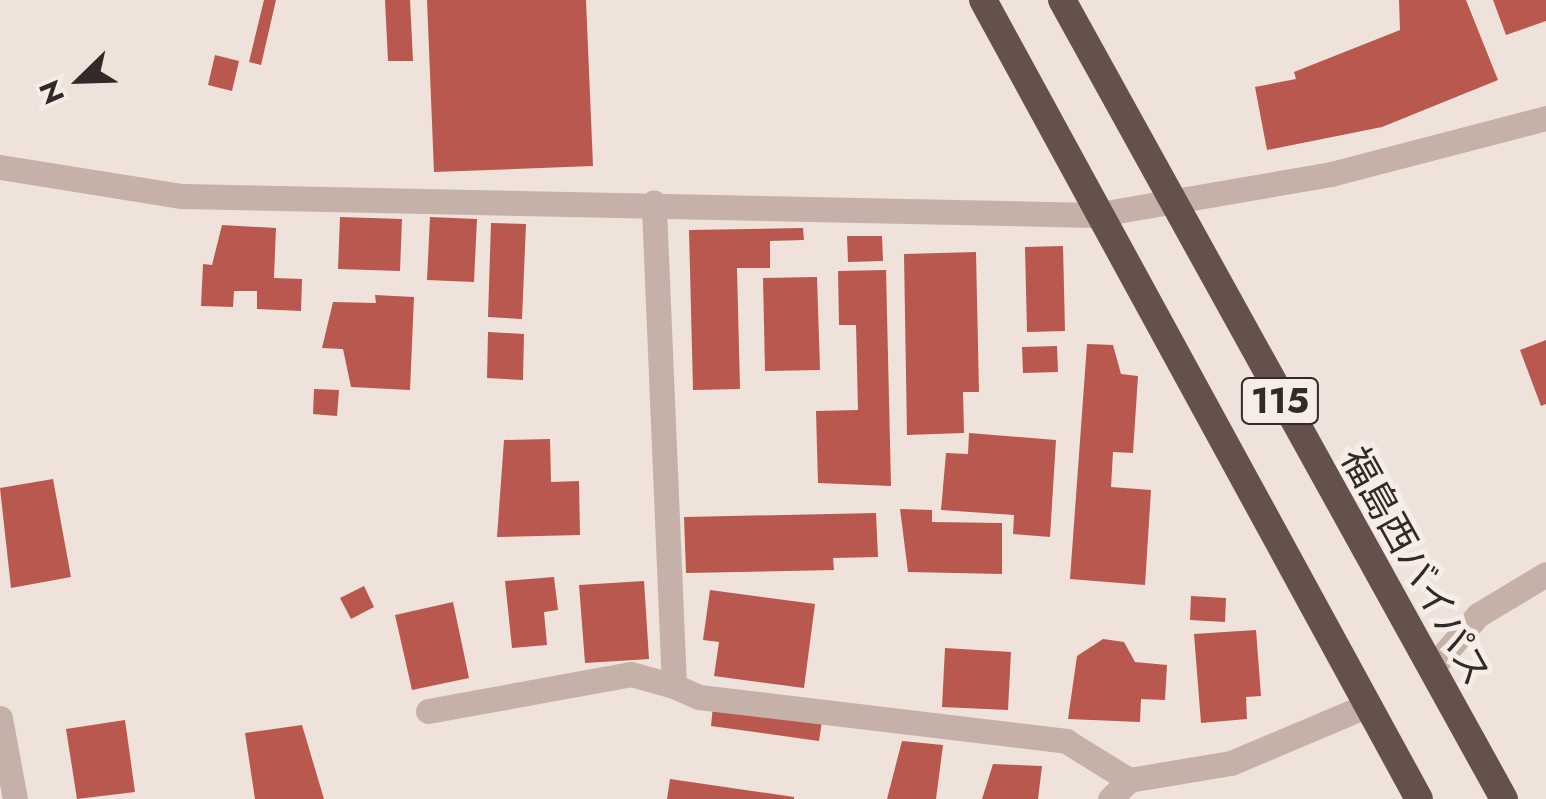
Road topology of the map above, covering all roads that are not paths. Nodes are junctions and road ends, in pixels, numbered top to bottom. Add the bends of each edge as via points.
1 (982, 0) edge
2 (1062, 0) edge
3 (1546, 118) edge
4 (0, 167) edge
5 (654, 202) junction
6 (1170, 207) junction
7 (1094, 215) junction
8 (1546, 574) edge
9 (1432, 669) junction
10 (674, 686) junction
11 (1368, 706) junction
12 (428, 711) dead end
13 (0, 718) edge
14 (1129, 780) junction
15 (15, 799) edge
16 (1110, 799) edge
17 (1419, 799) edge
18 (1504, 799) edge

1 - 7 highway, 115
2 - 6 highway, 福島西バイパス / 115
3 - 6 street
4 - 5 street via 182,196
5 - 7 street
5 - 10 street
6 - 7 street
6 - 9 highway, 福島西バイパス / 115
7 - 11 highway, 115
8 - 9 street via 1478,615
9 - 18 highway, 福島西バイパス / 115
10 - 12 street via 632,674
10 - 14 street via 699,697 1066,741
11 - 14 street via 1231,763
11 - 17 highway, 115
13 - 15 street
14 - 16 street

